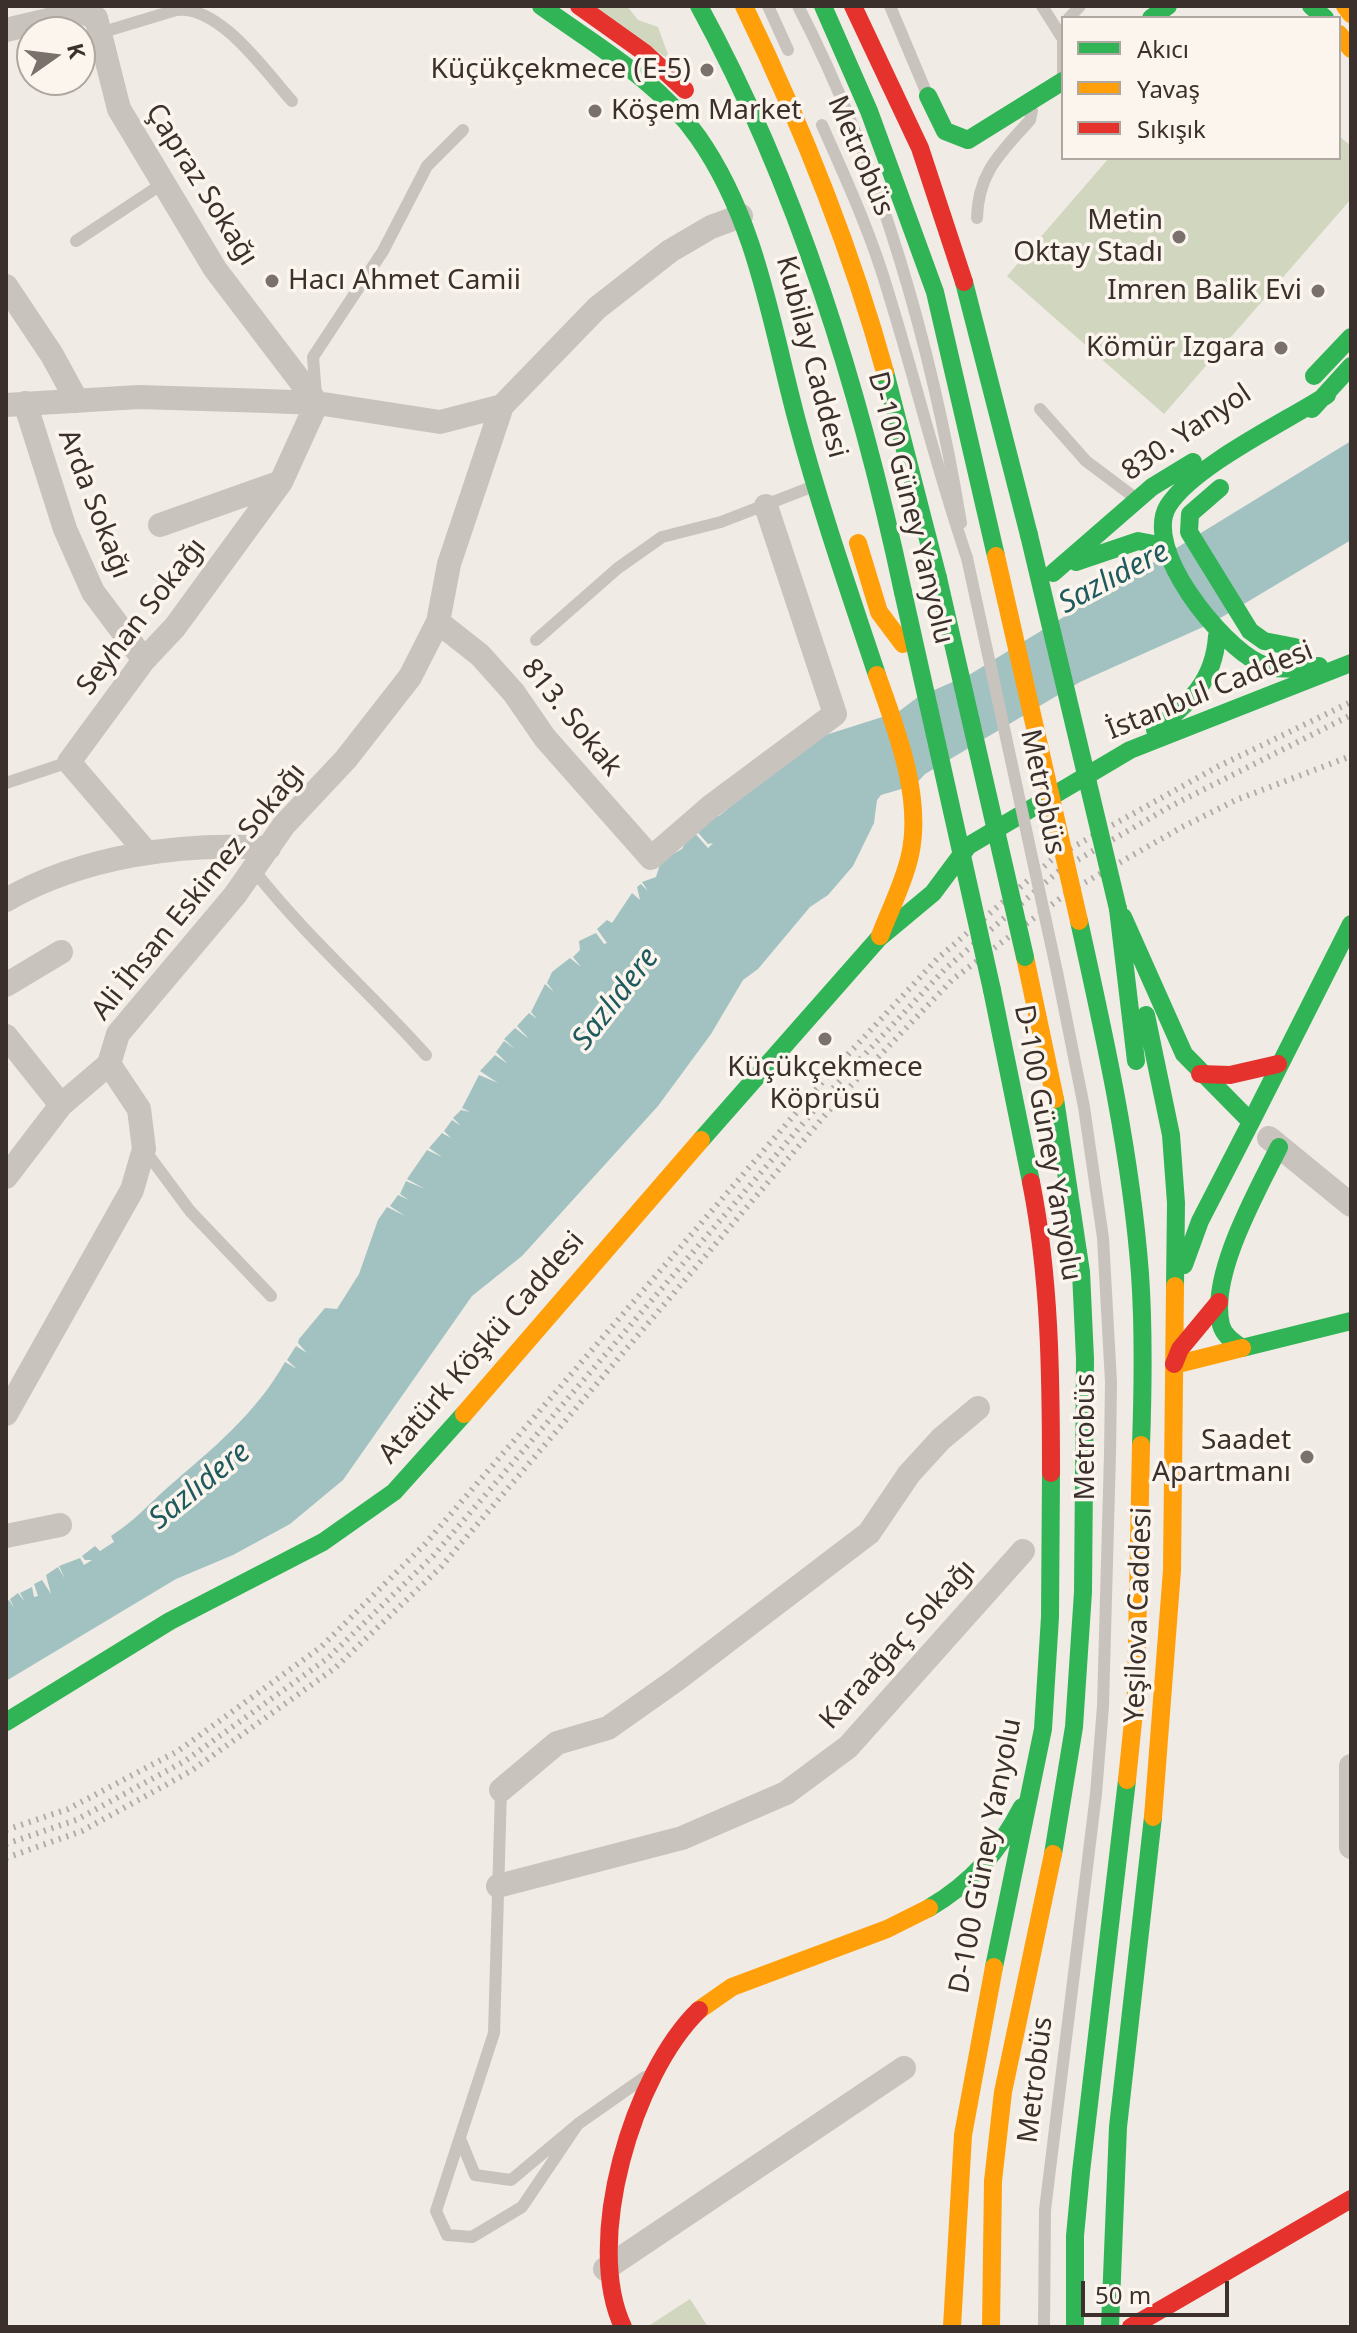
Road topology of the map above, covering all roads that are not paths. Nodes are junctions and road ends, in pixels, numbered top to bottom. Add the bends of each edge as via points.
1 (541, 6) edge
2 (579, 6) edge
3 (699, 6) edge
4 (744, 6) edge
5 (768, 6) edge
6 (798, 6) edge
7 (823, 6) edge
8 (853, 6) edge
9 (890, 6) edge
10 (1042, 6) edge
11 (1345, 6) edge
12 (1351, 14) edge
13 (65, 16) edge
14 (89, 16) edge
15 (726, 17) edge
16 (96, 18) edge
17 (96, 31) edge
18 (1061, 32) edge
19 (794, 63) dead end
20 (1061, 82) edge
21 (928, 96) junction
22 (292, 101) dead end
23 (1035, 101) junction
24 (799, 116) junction
25 (819, 118) dead end
26 (463, 130) dead end
27 (920, 148) junction
28 (162, 184) junction
29 (750, 214) junction
30 (977, 218) dead end
31 (76, 241) dead end
32 (775, 256) dead end
33 (6, 286) edge
34 (794, 330) dead end
35 (1351, 337) edge
36 (1351, 366) edge
37 (1327, 395) junction
38 (77, 401) junction
39 (317, 403) junction
40 (15, 404) edge
41 (502, 406) junction
42 (1040, 409) dead end
43 (1266, 452) dead end
44 (1233, 478) dead end
45 (281, 482) junction
46 (816, 485) junction
47 (1137, 499) junction
48 (766, 506) junction
49 (852, 523) dead end
50 (160, 525) dead end
51 (1164, 546) junction
52 (967, 558) junction
53 (1053, 573) junction
54 (438, 622) junction
55 (1217, 636) junction
56 (536, 640) dead end
57 (1343, 652) edge
58 (899, 656) junction
59 (144, 660) junction
60 (885, 702) junction
61 (1130, 750) junction
62 (69, 762) junction
63 (6, 783) edge
64 (911, 797) junction
65 (968, 846) junction
66 (269, 848) junction
67 (147, 853) junction
68 (253, 869) junction
69 (6, 900) edge
70 (1118, 909) junction
71 (1351, 924) edge
72 (879, 938) junction
73 (61, 952) dead end
74 (6, 985) edge
75 (6, 1036) edge
76 (426, 1055) dead end
77 (109, 1064) junction
78 (1278, 1064) junction
79 (1200, 1074) junction
80 (1141, 1087) dead end
81 (61, 1105) junction
82 (1251, 1122) junction
83 (1279, 1147) junction
84 (144, 1149) junction
85 (6, 1177) edge
86 (1156, 1195) dead end
87 (1351, 1205) edge
88 (1175, 1291) junction
89 (271, 1296) dead end
90 (1219, 1302) junction
91 (1351, 1321) edge
92 (1242, 1348) junction
93 (1174, 1365) junction
94 (978, 1408) dead end
95 (6, 1414) edge
96 (1144, 1416) junction
97 (60, 1525) dead end
98 (6, 1536) edge
99 (1023, 1551) dead end
100 (6, 1722) edge
101 (1351, 1766) edge
102 (1034, 1777) junction
103 (501, 1790) joint
104 (1351, 1847) edge
105 (498, 1886) junction
106 (658, 2068) junction
107 (904, 2068) dead end
108 (578, 2124) junction
109 (461, 2141) junction
110 (1351, 2199) edge
111 (605, 2269) junction
112 (623, 2327) edge
113 (952, 2327) edge
114 (991, 2327) edge
115 (1044, 2327) edge
116 (1075, 2327) edge
117 (1110, 2327) edge
118 (1131, 2327) edge

1 - 29 main road, Kubilay Caddesi via 680,112
2 - 29 main road, Kubilay Caddesi via 645,53 698,105
3 - 102 main road, D-100 Güney Yanyolu, bridge via 779,180 830,315 882,491 1036,1209 1051,1380 1050,1617 1043,1729
4 - 24 main road
5 - 19 lane
6 - 52 lane, Metrobüs via 855,134 919,328
7 - 96 main road, bridge via 869,111 935,292 996,556 1101,1018 1140,1272
8 - 27 main road
9 - 21 lane
10 - 18 lane
11 - 12 main road
13 - 14 street
15 - 24 main road via 766,83
16 - 22 lane via 187,8 204,13 234,36
17 - 28 street, Çapraz Sokağı via 119,109
20 - 23 main road
21 - 23 main road via 945,131 968,140
21 - 27 lane
23 - 30 lane via 1030,120 987,170 977,193
24 - 114 main road, bridge via 892,386 1051,1072 1081,1272 1084,1529 1074,1727 1050,1879 1001,2106 993,2181
25 - 52 lane, Metrobüs via 889,293
26 - 39 lane via 427,166 383,251 313,357
27 - 70 main road, bridge via 971,304
28 - 31 lane
28 - 39 street, Çapraz Sokağı via 215,269
29 - 41 street via 711,227 670,251 597,308
29 - 46 main road, Kubilay Caddesi
32 - 34 main road, Kubilay Caddesi
33 - 38 street
35 - 47 main road, 830. Yanyol via 1298,390
36 - 37 main road
37 - 43 main road
37 - 51 main road via 1173,500 1162,522
38 - 39 street via 139,397
38 - 40 street
39 - 41 street via 440,422
39 - 45 street, Seyhan Sokağı
40 - 59 street, Arda Sokağı via 93,592
41 - 54 street, Ali İhsan Eskimez Sokağı via 449,564
42 - 47 lane via 1086,461
44 - 57 main road via 1190,514 1189,532 1240,620 1264,641
45 - 50 street
45 - 59 street, Seyhan Sokağı via 175,627
46 - 48 lane
46 - 60 main road, Kubilay Caddesi
47 - 53 main road, 830. Yanyol
48 - 54 street, 813. Sokak via 835,714 651,858 480,655
48 - 56 lane via 662,537
49 - 58 main road via 882,620
51 - 53 main road via 1138,541
51 - 55 main road
52 - 115 lane, Metrobüs, bridge via 1057,972 1103,1238 1110,1440 1103,1706 1045,2210
53 - 58 main road
54 - 66 street, Ali İhsan Eskimez Sokağı via 410,677
55 - 57 main road via 1246,658 1288,670
55 - 61 main road via 1214,669 1205,687
57 - 61 main road, İstanbul Caddesi
58 - 60 main road
59 - 62 street, Seyhan Sokağı
60 - 64 main road, Kubilay Caddesi
61 - 65 main road, İstanbul Caddesi
62 - 63 lane
62 - 67 street
64 - 65 main road via 951,838
64 - 72 main road, Kubilay Caddesi via 909,868
65 - 72 main road via 933,893
66 - 67 street via 223,845
66 - 68 street, Ali İhsan Eskimez Sokağı
67 - 69 street via 37,883
68 - 76 lane via 310,938 367,989
68 - 77 street, Ali İhsan Eskimez Sokağı via 118,1034
70 - 79 main road via 1184,1054
70 - 80 main road
70 - 88 main road, Yeşilova Caddesi via 1171,1135
71 - 78 main road
72 - 100 main road, Atatürk Köşkü Caddesi via 394,1492 323,1542 170,1621
73 - 74 street
75 - 81 street
77 - 81 street
77 - 84 street, Ali İhsan Eskimez Sokağı via 139,1109
78 - 79 main road via 1230,1075
78 - 82 main road
79 - 82 main road
81 - 85 street
82 - 83 street
82 - 88 main road via 1200,1221
83 - 87 street
83 - 90 main road
84 - 89 lane via 190,1211
84 - 95 street, Ali İhsan Eskimez Sokağı via 132,1190 110,1234
86 - 96 main road via 1154,1313
88 - 93 main road, Yeşilova Caddesi
90 - 92 main road via 1228,1339
90 - 93 main road via 1180,1349
91 - 92 main road
92 - 93 main road
93 - 117 main road, Yeşilova Caddesi via 1169,1660 1118,2127
94 - 103 street via 909,1474 869,1533 608,1728 557,1743
96 - 116 main road via 1135,1706 1081,2172
97 - 98 street
99 - 105 street, Karaağaç Sokağı via 848,1747 786,1793 682,1838
101 - 104 street
102 - 106 main road via 1001,1851 951,1898 706,2002 668,2046
102 - 113 main road, D-100 Güney Yanyolu via 982,2018 963,2135
103 - 105 lane
105 - 109 lane via 494,2033
106 - 108 lane
106 - 111 main road via 618,2174
107 - 111 street
108 - 109 lane via 511,2180 475,2175
108 - 109 lane via 522,2207 472,2237 447,2235 436,2211
110 - 118 main road
111 - 112 main road

